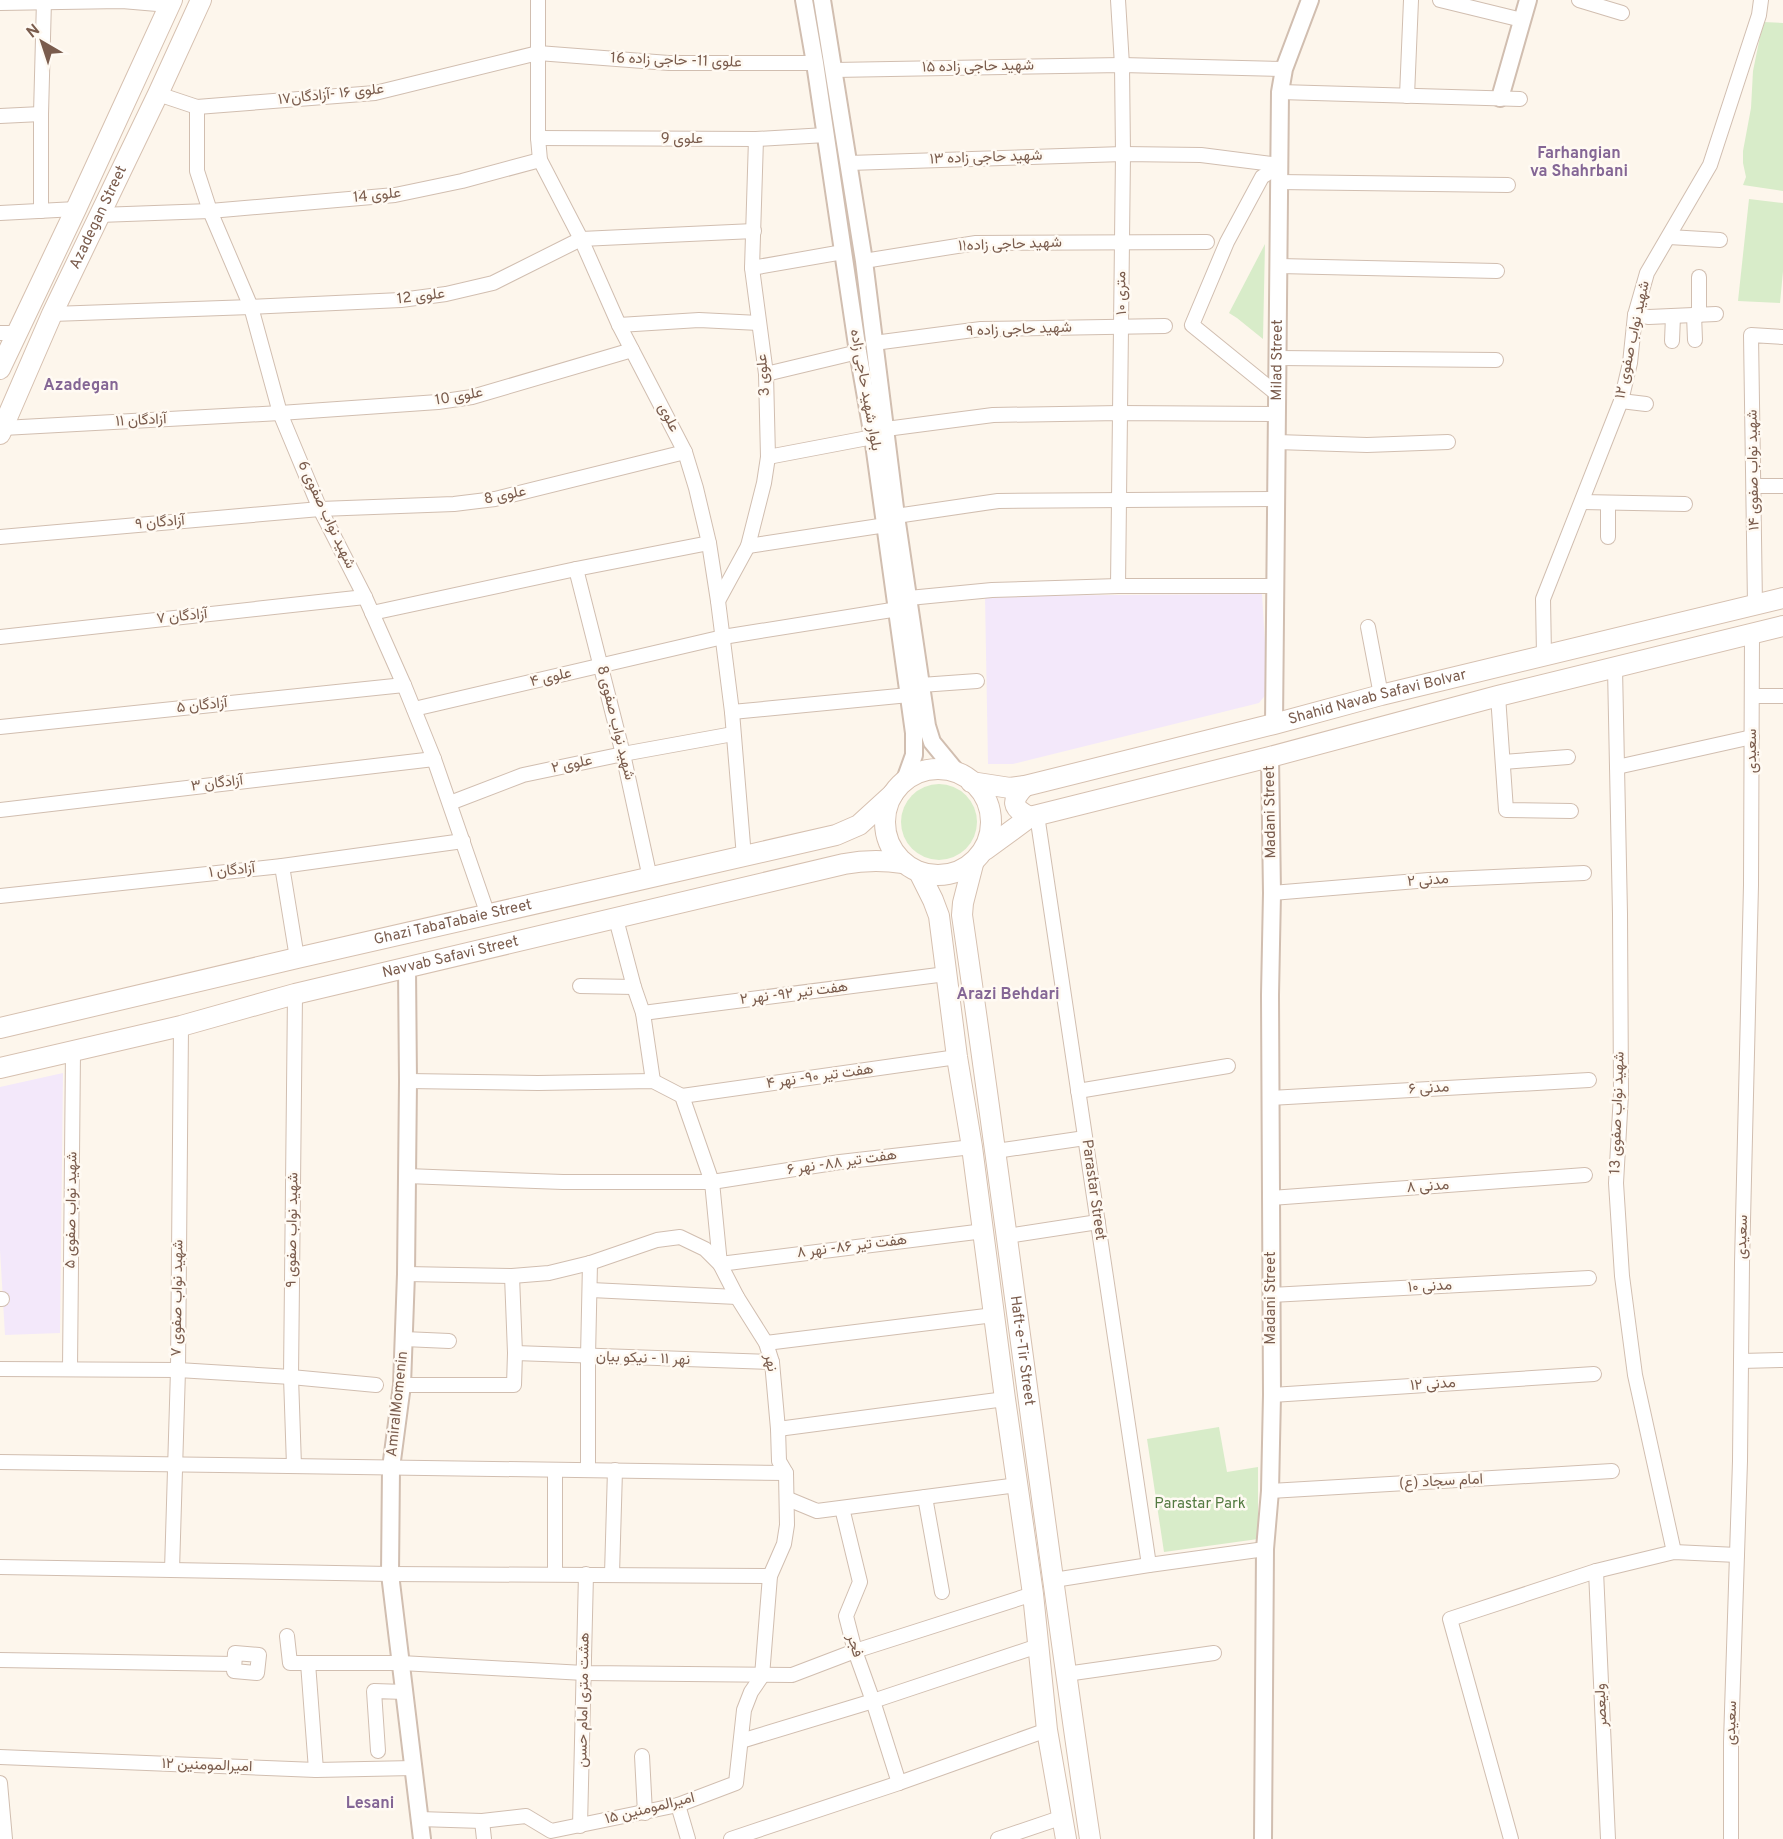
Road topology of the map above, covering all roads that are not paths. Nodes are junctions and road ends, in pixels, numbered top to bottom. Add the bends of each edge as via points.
1 (122, 0) edge
2 (201, 0) edge
3 (538, 0) edge
4 (804, 0) edge
5 (822, 0) edge
6 (1118, 0) edge
7 (1310, 0) edge
8 (1412, 0) edge
9 (1440, 0) edge
10 (1528, 0) edge
11 (1579, 0) edge
12 (1761, 0) edge
13 (44, 1) edge
14 (171, 2) edge
15 (0, 3) edge
16 (1622, 13) dead end
17 (1522, 20) junction
18 (538, 53) junction
19 (815, 63) junction
20 (1122, 65) junction
21 (1284, 69) junction
22 (834, 70) junction
23 (1281, 92) junction
24 (158, 94) junction
25 (1407, 96) junction
26 (1500, 98) junction
27 (1520, 99) dead end
28 (197, 107) junction
29 (41, 114) junction
30 (0, 116) edge
31 (826, 135) junction
32 (538, 138) junction
33 (756, 139) junction
34 (1123, 154) junction
35 (540, 160) junction
36 (849, 163) junction
37 (1280, 173) junction
38 (1508, 185) dead end
39 (76, 208) junction
40 (41, 211) junction
41 (210, 211) junction
42 (0, 213) edge
43 (99, 215) junction
44 (754, 231) junction
45 (1670, 237) junction
46 (581, 239) junction
47 (1720, 240) dead end
48 (1121, 242) junction
49 (1207, 242) dead end
50 (843, 252) junction
51 (864, 261) junction
52 (1279, 266) junction
53 (752, 268) junction
54 (1497, 271) dead end
55 (1699, 277) dead end
56 (251, 308) junction
57 (52, 314) junction
58 (1716, 314) dead end
59 (1635, 315) junction
60 (1697, 315) junction
61 (1673, 316) junction
62 (759, 323) junction
63 (619, 325) junction
64 (1166, 326) dead end
65 (1122, 327) junction
66 (8, 333) edge
67 (1783, 338) edge
68 (1695, 340) dead end
69 (1672, 341) dead end
70 (874, 343) junction
71 (632, 350) junction
72 (858, 352) junction
73 (1278, 358) junction
74 (1496, 360) dead end
75 (0, 369) edge
76 (766, 374) junction
77 (1277, 394) junction
78 (1621, 400) junction
79 (1646, 404) dead end
80 (280, 413) junction
81 (1120, 413) junction
82 (1277, 414) junction
83 (1, 431) edge
84 (880, 433) junction
85 (1277, 442) junction
86 (1448, 442) dead end
87 (685, 452) junction
88 (768, 457) junction
89 (1754, 486) junction
90 (1783, 486) edge
91 (1276, 499) junction
92 (1119, 500) junction
93 (1582, 502) junction
94 (1608, 503) junction
95 (1685, 504) dead end
96 (320, 509) junction
97 (891, 520) junction
98 (0, 537) edge
99 (1608, 537) dead end
100 (709, 543) junction
101 (748, 546) junction
102 (576, 569) junction
103 (1118, 586) junction
104 (1275, 586) junction
105 (365, 597) junction
106 (1783, 598) edge
107 (718, 602) junction
108 (903, 604) junction
109 (1755, 605) junction
110 (372, 613) junction
111 (1783, 626) edge
112 (1368, 627) dead end
113 (1752, 634) junction
114 (0, 637) edge
115 (723, 637) junction
116 (1544, 655) junction
117 (601, 666) junction
118 (1615, 668) junction
119 (977, 681) dead end
120 (404, 685) junction
121 (915, 690) junction
122 (1381, 695) junction
123 (1498, 696) junction
124 (1752, 696) junction
125 (1783, 696) edge
126 (414, 710) junction
127 (732, 712) junction
128 (1274, 724) junction
129 (0, 727) edge
130 (733, 734) junction
131 (1752, 737) junction
132 (623, 754) junction
133 (1270, 757) junction
134 (1568, 757) dead end
135 (434, 759) junction
136 (1503, 762) junction
137 (1617, 766) junction
138 (955, 770) junction
139 (971, 782) junction
140 (1025, 786) junction
141 (899, 787) junction
142 (450, 802) junction
143 (0, 810) edge
144 (1571, 811) dead end
145 (1033, 816) junction
146 (836, 836) junction
147 (464, 841) junction
148 (744, 856) junction
149 (979, 857) junction
150 (844, 864) junction
151 (282, 866) junction
152 (911, 868) junction
153 (1584, 873) dead end
154 (650, 878) junction
155 (1272, 893) junction
156 (0, 896) edge
157 (489, 915) junction
158 (962, 915) junction
159 (939, 916) junction
160 (616, 919) junction
161 (297, 958) junction
162 (407, 968) junction
163 (946, 974) junction
164 (580, 986) dead end
165 (634, 987) junction
166 (295, 994) junction
167 (643, 1013) junction
168 (181, 1026) junction
169 (0, 1028) edge
170 (73, 1051) junction
171 (957, 1058) junction
172 (1228, 1066) dead end
173 (0, 1068) edge
174 (1588, 1080) dead end
175 (408, 1081) junction
176 (653, 1081) junction
177 (1078, 1091) junction
178 (682, 1096) junction
179 (1270, 1098) junction
180 (1085, 1138) junction
181 (972, 1147) junction
182 (996, 1150) junction
183 (1585, 1175) dead end
184 (407, 1176) junction
185 (712, 1182) junction
186 (1271, 1198) junction
187 (1098, 1222) junction
188 (984, 1231) junction
189 (1008, 1236) junction
190 (590, 1263) junction
191 (720, 1264) junction
192 (406, 1274) junction
193 (512, 1276) junction
194 (1589, 1278) dead end
195 (591, 1290) junction
196 (1271, 1295) junction
197 (737, 1297) junction
198 (994, 1315) junction
199 (404, 1339) junction
200 (449, 1341) dead end
201 (766, 1343) junction
202 (515, 1353) junction
203 (588, 1357) junction
204 (1783, 1360) edge
205 (1741, 1361) junction
206 (772, 1362) junction
207 (0, 1369) edge
208 (70, 1369) junction
209 (178, 1370) junction
210 (1594, 1374) dead end
211 (291, 1377) junction
212 (376, 1385) dead end
213 (402, 1385) junction
214 (1272, 1395) junction
215 (1005, 1399) junction
216 (778, 1429) junction
217 (0, 1462) edge
218 (174, 1465) junction
219 (294, 1466) junction
220 (391, 1468) junction
221 (588, 1469) junction
222 (555, 1470) junction
223 (615, 1470) junction
224 (1612, 1471) dead end
225 (786, 1473) junction
226 (1018, 1485) junction
227 (1270, 1491) junction
228 (925, 1497) junction
229 (788, 1499) junction
230 (842, 1508) junction
231 (1266, 1549) junction
232 (1674, 1552) junction
233 (1737, 1555) junction
234 (1149, 1565) junction
235 (0, 1567) edge
236 (172, 1570) junction
237 (1596, 1571) junction
238 (390, 1574) junction
239 (555, 1574) junction
240 (586, 1574) junction
241 (612, 1574) junction
242 (770, 1576) junction
243 (1054, 1580) junction
244 (942, 1592) dead end
245 (1033, 1594) junction
246 (287, 1635) dead end
247 (1038, 1646) junction
248 (855, 1651) junction
249 (1214, 1653) dead end
250 (0, 1660) edge
251 (308, 1663) junction
252 (402, 1663) junction
253 (234, 1664) dead end
254 (585, 1673) junction
255 (1066, 1674) junction
256 (762, 1676) junction
257 (405, 1692) junction
258 (873, 1701) junction
259 (1047, 1730) junction
260 (741, 1741) junction
261 (378, 1751) dead end
262 (642, 1756) dead end
263 (0, 1757) edge
264 (414, 1768) junction
265 (316, 1770) junction
266 (0, 1783) edge
267 (899, 1783) junction
268 (678, 1805) junction
269 (645, 1813) junction
270 (1063, 1817) junction
271 (419, 1820) junction
272 (482, 1821) junction
273 (580, 1826) junction
274 (1507, 1838) edge
275 (5, 1839) edge
276 (422, 1839) edge
277 (484, 1839) edge
278 (688, 1839) edge
279 (731, 1839) edge
280 (998, 1839) edge
281 (1066, 1839) edge
282 (1090, 1839) edge
283 (1263, 1839) edge
284 (1608, 1839) edge
285 (1731, 1839) edge

1 - 13 street
1 - 14 street
2 - 24 main road, Azadegan Street
3 - 18 street, علوی
4 - 19 street, بلوار شهید حاجی زاده
5 - 22 street, بلوار شهید حاجی زاده
6 - 20 street, ۱۰ متری
7 - 21 street, Milad Street
8 - 25 street
9 - 17 street
10 - 17 street
11 - 16 street
12 - 45 street, شهید نواب صفوی ۱۲ via 1710,165
13 - 15 street
13 - 29 street
14 - 39 main road, Azadegan Street
17 - 26 street
18 - 19 street, علوی 11- حاجی زاده 16 via 669,63
18 - 28 street, علوی ۱۶ -آزادگان۱۷ via 375,93
18 - 32 street, علوی
19 - 31 street, بلوار شهید حاجی زاده
20 - 21 street, شهید حاجی زاده ۱۵
20 - 22 street, شهید حاجی زاده ۱۵
20 - 34 street, ۱۰ متری
21 - 23 street, Milad Street
22 - 36 street, بلوار شهید حاجی زاده
23 - 25 street
23 - 37 street, Milad Street
24 - 28 street, علوی ۱۶ -آزادگان۱۷
24 - 43 main road, Azadegan Street
25 - 26 street
26 - 27 street
28 - 41 street, شهید نواب صفوی 6 via 197,171
29 - 30 street
29 - 40 street
31 - 33 street, علوی 9
31 - 50 street, بلوار شهید حاجی زاده
32 - 33 street, علوی 9
32 - 35 street, علوی
33 - 44 street, علوی 3
34 - 36 street, شهید حاجی زاده ۱۳
34 - 37 street, شهید حاجی زاده ۱۳ via 1201,155
34 - 48 street, ۱۰ متری
35 - 41 street, علوی 14 via 395,195
35 - 46 street, علوی
36 - 51 street, بلوار شهید حاجی زاده
37 - 38 street, شهید حاجی زاده ۱۳
37 - 52 street, Milad Street
37 - 77 street via 1262,177 1227,242 1192,325
39 - 40 street
39 - 66 main road, Azadegan Street
40 - 42 street
41 - 43 street, علوی 14
41 - 56 street, شهید نواب صفوی 6
43 - 57 main road, Azadegan Street
44 - 46 street
44 - 53 street, علوی 3
45 - 47 street
45 - 59 street, شهید نواب صفوی ۱۲ via 1647,273
46 - 56 street, علوی 12 via 493,283 446,294
46 - 63 street, علوی
48 - 49 street, شهید حاجی زاده۱۱
48 - 51 street, شهید حاجی زاده۱۱ via 976,243
48 - 65 street, ۱۰ متری
50 - 53 street
50 - 72 street, بلوار شهید حاجی زاده
51 - 70 street, بلوار شهید حاجی زاده
52 - 54 street
52 - 73 street, Milad Street
53 - 62 street, علوی 3
55 - 60 street
56 - 57 street, علوی 12
56 - 80 street, شهید نواب صفوی 6
57 - 83 main road, Azadegan Street
58 - 60 street
59 - 61 street
59 - 78 street, شهید نواب صفوی ۱۲
60 - 61 street
60 - 68 street
61 - 69 street
62 - 63 street via 699,320
62 - 76 street, علوی 3
63 - 71 street, علوی
64 - 65 street, شهید حاجی زاده ۹
65 - 70 street, شهید حاجی زاده ۹ via 981,329
65 - 81 street, ۱۰ متری
66 - 75 main road, Azadegan Street
67 - 89 street, شهید نواب صفوی ۱۴ via 1751,335
70 - 84 street, بلوار شهید حاجی زاده
71 - 80 street, علوی 10 via 471,397
71 - 87 street, علوی
72 - 76 street
72 - 84 street, بلوار شهید حاجی زاده
73 - 74 street
73 - 77 street, Milad Street
76 - 88 street, علوی 3
77 - 82 street, Milad Street
78 - 79 street
78 - 93 street, شهید نواب صفوی ۱۲
80 - 83 street, آزادگان ۱۱
80 - 96 street, شهید نواب صفوی 6
81 - 82 street
81 - 84 street via 993,415
81 - 92 street, ۱۰ متری
82 - 85 street, Milad Street
84 - 88 street
84 - 97 street, بلوار شهید حاجی زاده
85 - 86 street
85 - 91 street, Milad Street
87 - 96 street, علوی 8 via 495,499
87 - 100 street, علوی
88 - 101 street, علوی 3
89 - 90 street
89 - 109 street, شهید نواب صفوی ۱۴
91 - 92 street
91 - 104 street, Milad Street
92 - 97 street via 998,501
92 - 103 street, ۱۰ متری
93 - 94 street
93 - 116 street, شهید نواب صفوی ۱۲ via 1543,599
94 - 95 street
94 - 99 street
96 - 98 street, آزادگان ۹
96 - 105 street, شهید نواب صفوی 6
97 - 101 street
97 - 108 street, بلوار شهید حاجی زاده
100 - 102 street
100 - 107 street, علوی
101 - 107 street, علوی 3
102 - 110 street
102 - 117 street, شهید نواب صفوی 8
103 - 104 street, علوی ۴
103 - 108 street, علوی ۴ via 992,590
104 - 128 street, Milad Street
105 - 110 street, شهید نواب صفوی 6
105 - 114 street, آزادگان ۷
106 - 109 main road, Shahid Navab Safavi Bolvar
107 - 115 street, علوی
108 - 115 street, علوی ۴
108 - 121 street, بلوار شهید حاجی زاده
109 - 116 main road, Shahid Navab Safavi Bolvar
110 - 120 street, شهید نواب صفوی 6
111 - 113 main road, Shahid Navab Safavi Bolvar
112 - 122 street
113 - 118 main road, Shahid Navab Safavi Bolvar
113 - 124 street, سعیدی
115 - 117 street, علوی ۴
115 - 127 street, علوی
116 - 122 main road, Shahid Navab Safavi Bolvar
117 - 126 street, علوی ۴
117 - 132 street, شهید نواب صفوی 8
118 - 123 main road, Shahid Navab Safavi Bolvar
118 - 137 street, شهید نواب صفوی 13
119 - 121 street
120 - 126 street, شهید نواب صفوی 6
120 - 129 street, آزادگان ۵
121 - 127 street
121 - 138 street, بلوار شهید حاجی زاده via 932,742
121 - 141 street, بلوار شهید حاجی زاده via 914,755
122 - 128 main road, Shahid Navab Safavi Bolvar
123 - 133 main road, Shahid Navab Safavi Bolvar
123 - 136 street
124 - 125 street
124 - 131 street, سعیدی
126 - 135 street, شهید نواب صفوی 6
127 - 130 street, علوی
128 - 140 main road, Shahid Navab Safavi Bolvar
130 - 132 street, علوی ۲
130 - 148 street, علوی
131 - 137 street
131 - 205 street, سعیدی
132 - 142 street, علوی ۲ via 523,775
132 - 154 street, شهید نواب صفوی 8
133 - 145 main road, Shahid Navab Safavi Bolvar
133 - 155 street, Madani Street
134 - 136 street
135 - 142 street, شهید نواب صفوی 6
135 - 143 street, آزادگان ۳
136 - 144 street via 1506,810
137 - 232 street, شهید نواب صفوی 13 via 1621,1094 1616,1184 1635,1375
138 - 139 main road
138 - 141 main road via 920,771
139 - 140 main road, Shahid Navab Safavi Bolvar via 1010,788
139 - 149 main road via 986,796 992,814 992,833
140 - 145 main road via 1016,796 1015,804 1019,812
141 - 146 main road, Ghazi TabaTabaie Street via 859,825
141 - 152 main road via 886,812 885,831 891,848
142 - 147 street, شهید نواب صفوی 6
145 - 149 main road, Shahid Navab Safavi Bolvar
145 - 177 street, Parastar Street
146 - 148 main road, Ghazi TabaTabaie Street
146 - 150 main road via 848,839 854,846 854,854
147 - 151 street, آزادگان ۱
147 - 157 street, شهید نواب صفوی 6
148 - 154 main road, Ghazi TabaTabaie Street
149 - 152 main road via 956,873 937,876
149 - 158 main road, Haft-e-Tir Street
150 - 152 main road, Navvab Safavi Street via 882,860
150 - 160 main road, Navvab Safavi Street
151 - 156 street, آزادگان ۱
151 - 161 street
152 - 159 main road, Haft-e-Tir Street via 930,894
153 - 155 street, مدنی ۲
154 - 157 main road, Ghazi TabaTabaie Street
155 - 179 street, Madani Street
157 - 161 main road, Ghazi TabaTabaie Street
158 - 159 main road via 950,906
158 - 182 main road, Haft-e-Tir Street
159 - 163 main road, Haft-e-Tir Street
160 - 162 main road, Navvab Safavi Street
160 - 165 street
161 - 169 main road, Ghazi TabaTabaie Street
162 - 166 main road, Navvab Safavi Street
162 - 175 street, AmiralMomenin
163 - 167 street, هفت تیر ۹۲- نهر ۲
163 - 171 main road, Haft-e-Tir Street
164 - 165 street
165 - 167 street
166 - 168 main road, Navvab Safavi Street
166 - 211 street, شهید نواب صفوی ۹
167 - 176 street
168 - 170 main road, Navvab Safavi Street
168 - 209 street, شهید نواب صفوی ۷
170 - 173 main road, Navvab Safavi Street
170 - 208 street, شهید نواب صفوی ۵
171 - 178 street, هفت تیر ۹۰- نهر ۴
171 - 181 main road, Haft-e-Tir Street
172 - 177 street
174 - 179 street, مدنی ۶
175 - 176 street
175 - 184 street, AmiralMomenin
176 - 178 street
177 - 180 street, Parastar Street
178 - 185 street, نهر
179 - 186 street, Madani Street
180 - 182 street
180 - 187 street, Parastar Street
181 - 185 street, هفت تیر ۸۸- نهر ۶
181 - 188 main road, Haft-e-Tir Street
182 - 189 main road, Haft-e-Tir Street
183 - 186 street, مدنی ۸
184 - 185 street, هفت تیر ۸۸- نهر ۶
184 - 192 street, AmiralMomenin
185 - 191 street, نهر
186 - 196 street, Madani Street
187 - 189 street
187 - 234 street, Parastar Street
188 - 191 street, هفت تیر ۸۶- نهر ۸
188 - 198 main road, Haft-e-Tir Street
189 - 243 main road, Haft-e-Tir Street
190 - 191 street via 657,1240 680,1238 705,1250
190 - 193 street via 549,1273
190 - 195 street
191 - 197 street, نهر
192 - 193 street
192 - 199 street, AmiralMomenin
193 - 202 street
194 - 196 street, مدنی ۱۰
195 - 197 street
195 - 203 street
196 - 214 street, Madani Street
197 - 201 street, نهر
198 - 201 street
198 - 215 main road, Haft-e-Tir Street
199 - 200 street
199 - 213 street, AmiralMomenin
201 - 206 street, نهر
202 - 203 street, نهر ۱۱ - نیکو بیان
202 - 213 street via 514,1385
203 - 206 street, نهر ۱۱ - نیکو بیان
203 - 221 street
204 - 205 street
205 - 233 street, سعیدی
206 - 216 street, نهر
207 - 208 street
208 - 209 street
209 - 211 street
209 - 218 street, شهید نواب صفوی ۷
210 - 214 street, مدنی ۱۲
211 - 212 street
211 - 219 street, شهید نواب صفوی ۹
213 - 220 street, AmiralMomenin
214 - 227 street, Madani Street
215 - 216 street
215 - 226 main road, Haft-e-Tir Street
216 - 225 street, نهر via 779,1461
217 - 218 street
218 - 219 street
218 - 236 street, شهید نواب صفوی ۷
219 - 220 street
220 - 222 street
220 - 238 street, AmiralMomenin
221 - 222 street
221 - 223 street
222 - 239 street
223 - 225 street
223 - 241 street
224 - 227 street, امام سجاد (ع)
225 - 229 street, نهر
226 - 228 street
226 - 245 main road, Haft-e-Tir Street
227 - 231 street, Madani Street
228 - 230 street
228 - 244 street
229 - 230 street via 817,1511
229 - 242 street, نهر via 784,1544
230 - 248 street, فجر via 860,1582 846,1616
231 - 234 street
231 - 283 street, Madani Street
232 - 233 street
232 - 237 street
233 - 285 street, سعیدی
234 - 243 street
235 - 236 street
236 - 238 street
237 - 274 street via 1450,1619
237 - 284 street, ولیعصر
238 - 239 street
238 - 252 street, AmiralMomenin
239 - 240 street
240 - 241 street
240 - 254 street, هشت متری امام حسن
241 - 242 street
242 - 256 street, نهر
243 - 255 main road, Haft-e-Tir Street
245 - 247 main road, Haft-e-Tir Street
245 - 248 street
246 - 251 street via 290,1663
247 - 258 street
247 - 259 main road, Haft-e-Tir Street
248 - 256 street via 792,1675
248 - 258 street, فجر
249 - 255 street
250 - 253 street
251 - 252 street
251 - 265 street
252 - 254 street
252 - 257 street, AmiralMomenin
254 - 256 street
254 - 273 street, هشت متری امام حسن
255 - 282 main road, Haft-e-Tir Street
256 - 260 street, امیرالمومنین ۱۵ via 744,1710
257 - 261 street via 374,1691
257 - 264 street, AmiralMomenin
258 - 260 street
258 - 267 street, فجر
259 - 267 street
259 - 270 main road, Haft-e-Tir Street
260 - 268 street, امیرالمومنین ۱۵ via 736,1783
262 - 269 street
263 - 265 street, امیرالمومنین ۱۲
264 - 265 street, امیرالمومنین ۱۲
264 - 271 street, AmiralMomenin
266 - 275 street
267 - 279 street
268 - 269 street, امیرالمومنین ۱۵
268 - 278 street
269 - 273 street, امیرالمومنین ۱۵
270 - 280 street
270 - 281 main road, Haft-e-Tir Street
271 - 272 street, امیرالمومنین ۱۵
271 - 276 street, AmiralMomenin
272 - 273 street, امیرالمومنین ۱۵ via 526,1816 551,1831
272 - 277 street

